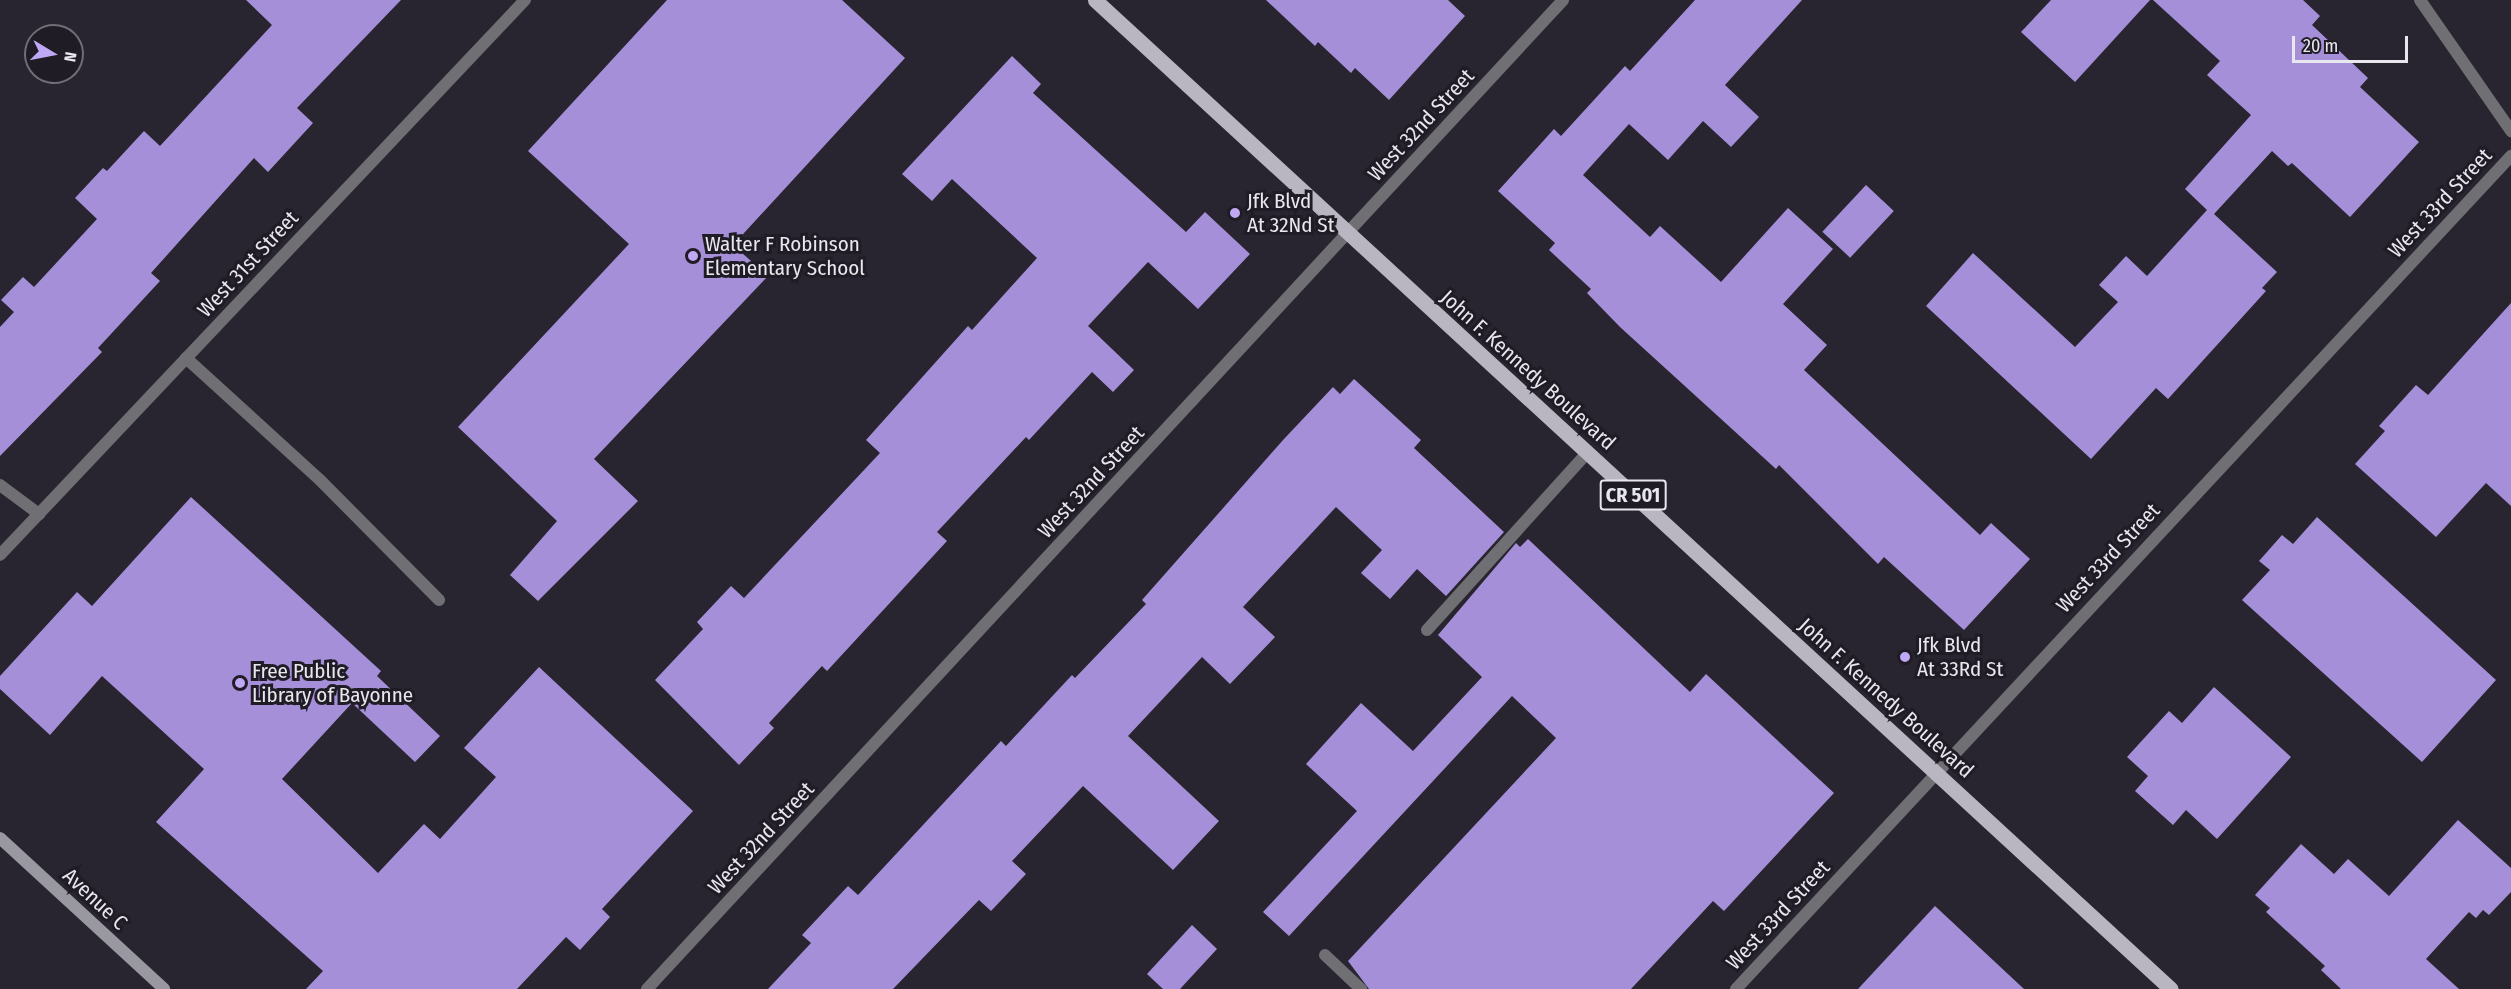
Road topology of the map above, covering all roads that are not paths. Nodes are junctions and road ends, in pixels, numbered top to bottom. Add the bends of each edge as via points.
1 (525, 0) edge
2 (1095, 0) edge
3 (1563, 0) edge
4 (2420, 0) edge
5 (2511, 131) edge
6 (2511, 156) edge
7 (1348, 234) junction
8 (186, 358) junction
9 (1587, 453) junction
10 (0, 485) edge
11 (39, 514) junction
12 (0, 555) edge
13 (439, 600) dead end
14 (1427, 630) dead end
15 (1935, 772) junction
16 (0, 838) edge
17 (1325, 955) dead end
18 (164, 989) edge
19 (647, 989) edge
20 (1361, 989) edge
21 (1736, 989) edge
22 (2171, 989) edge

1 - 8 street, West 31st Street
2 - 7 main road, John F. Kennedy Boulevard / CR 501
3 - 7 street, West 32nd Street
4 - 5 street
6 - 15 street, West 33rd Street
7 - 9 main road, John F. Kennedy Boulevard / CR 501
7 - 19 street, West 32nd Street
8 - 11 street, West 31st Street
8 - 13 street via 320,480
9 - 14 street
9 - 15 main road, John F. Kennedy Boulevard / CR 501
10 - 11 street
11 - 12 street, West 31st Street
15 - 21 street, West 33rd Street
15 - 22 main road, John F. Kennedy Boulevard / CR 501
16 - 18 main road, Avenue C
17 - 20 street

